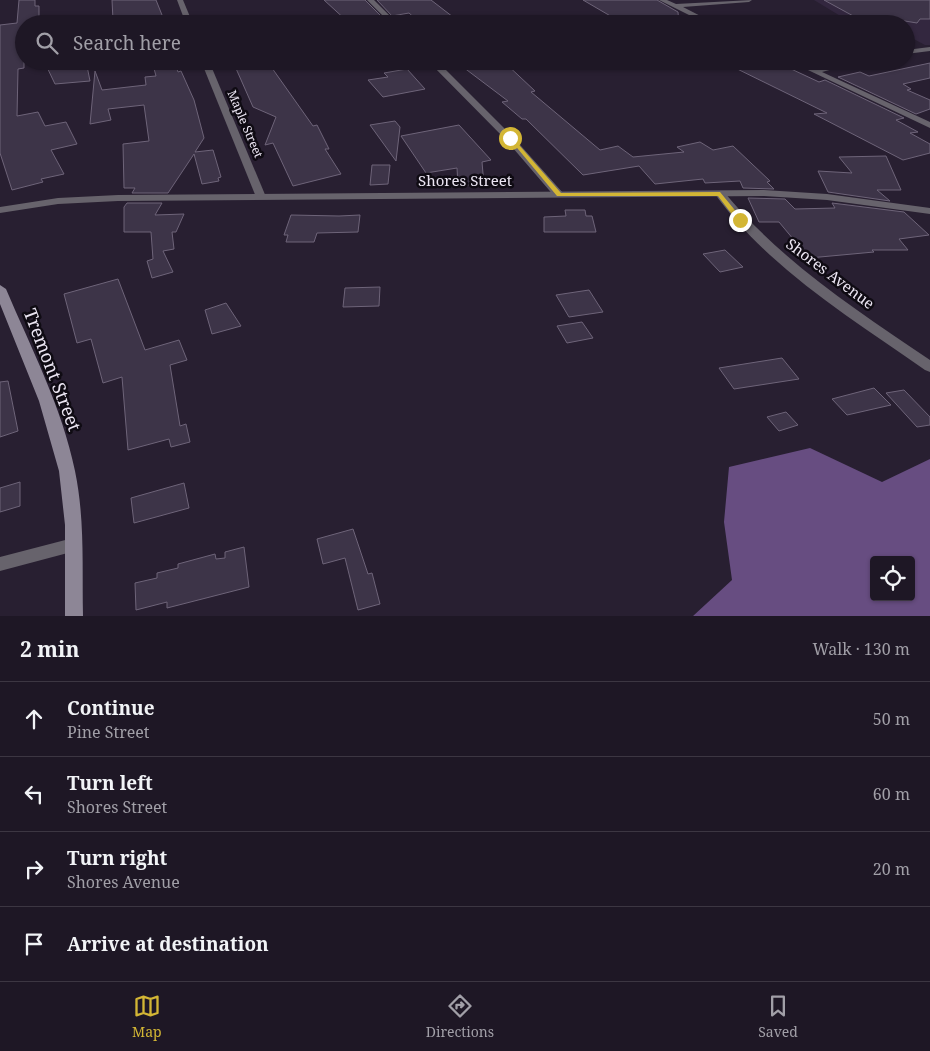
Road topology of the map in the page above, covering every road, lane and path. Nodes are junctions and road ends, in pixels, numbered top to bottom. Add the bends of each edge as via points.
1 (180, 0) edge
2 (370, 0) edge
3 (662, 0) edge
4 (748, 0) edge
5 (674, 6) junction
6 (186, 15) edge
7 (385, 15) edge
8 (694, 15) edge
9 (930, 49) edge
10 (915, 51) edge
11 (209, 70) edge
12 (441, 70) edge
13 (818, 70) edge
14 (814, 71) joint
15 (930, 125) edge
16 (720, 194) junction
17 (559, 195) junction
18 (261, 197) junction
19 (0, 210) edge
20 (930, 211) edge
21 (0, 289) edge
22 (930, 367) edge
23 (73, 545) junction
24 (0, 564) edge
25 (74, 616) edge

1 - 6 street
2 - 7 street
3 - 5 street
4 - 5 street
5 - 8 street
9 - 10 street
11 - 18 street, Maple Street
12 - 17 street via 510,138
13 - 14 street
14 - 15 street
16 - 17 street, Shores Street
16 - 20 street, Shores Street via 809,195
16 - 22 street, Shores Avenue via 740,220 794,271
17 - 18 street, Shores Street
18 - 19 street, Shores Street via 35,202
21 - 23 main road, Tremont Street via 46,397 61,445 68,481
23 - 24 street
23 - 25 main road, Tremont Street

